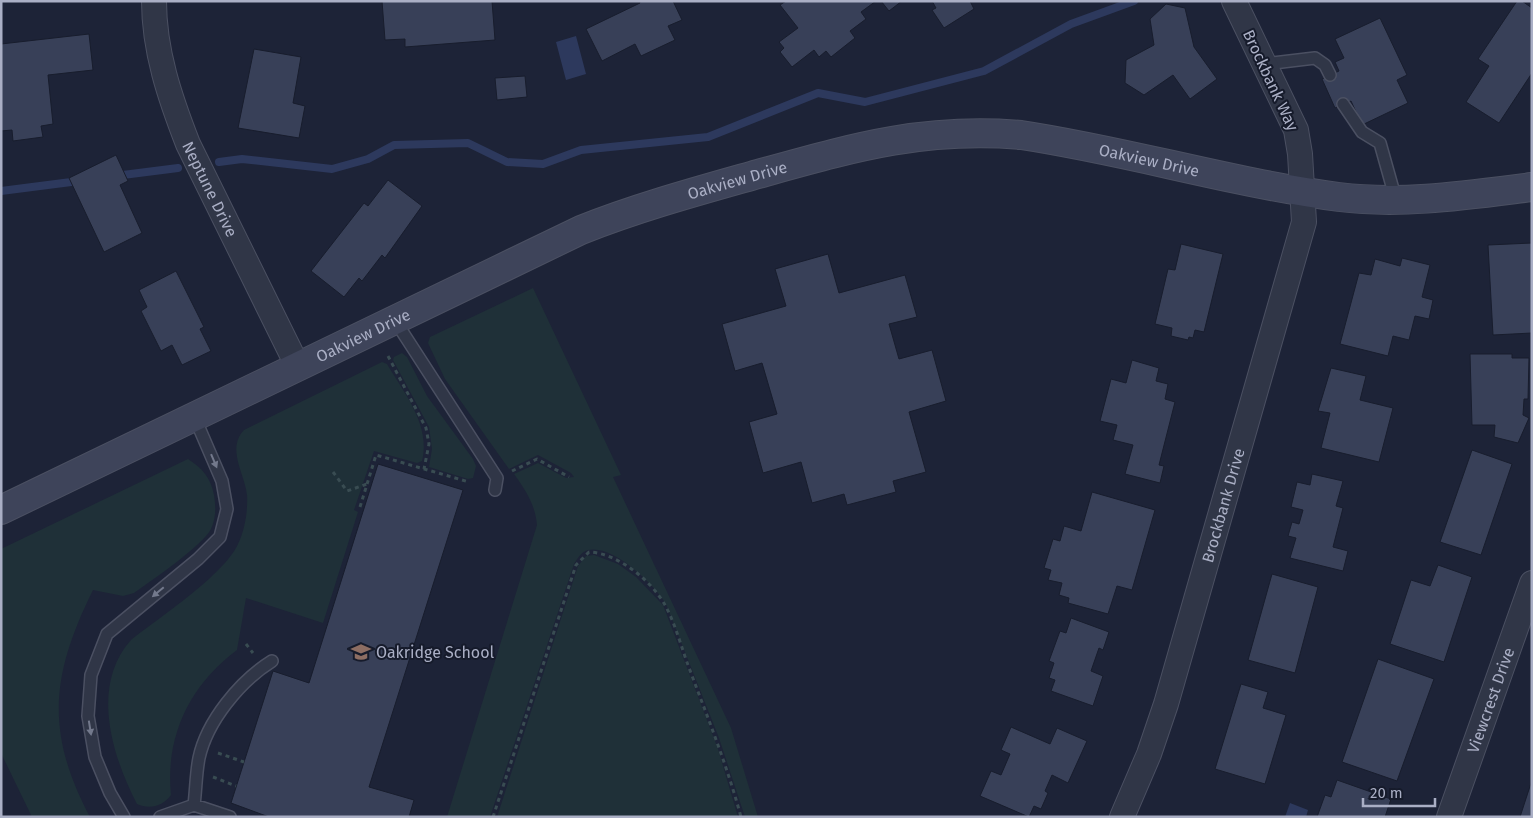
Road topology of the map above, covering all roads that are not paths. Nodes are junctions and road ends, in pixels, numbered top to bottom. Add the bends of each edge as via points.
1 (154, 1) edge
2 (1234, 1) edge
3 (1265, 64) junction
4 (1330, 75) dead end
5 (1343, 104) dead end
6 (1532, 187) edge
7 (1302, 191) junction
8 (1396, 200) junction
9 (394, 319) junction
10 (298, 367) junction
11 (194, 416) junction
12 (495, 490) dead end
13 (1, 510) edge
14 (1532, 583) edge
15 (272, 661) dead end
16 (194, 805) junction
17 (124, 817) edge
18 (160, 817) edge
19 (230, 817) edge
20 (1122, 817) edge
21 (1448, 817) edge

1 - 10 street, Neptune Drive via 157,38 174,110
2 - 3 street, Brockbank Way
3 - 4 lane via 1315,58 1326,65
3 - 7 street, Brockbank Way via 1296,130
5 - 8 lane via 1362,132 1380,143
6 - 8 street, Oakview Drive
7 - 8 street, Oakview Drive
7 - 9 street, Oakview Drive via 1021,135 984,132 909,137 837,152 613,217 551,243
7 - 20 street, Brockbank Drive via 1304,222 1169,695 1149,754
9 - 10 street, Oakview Drive
9 - 12 lane via 497,478
10 - 11 street, Oakview Drive
11 - 13 street, Oakview Drive
11 -> 17 lane via 222,481 227,509 220,536 198,559 107,634 91,675 88,716 95,757
14 - 21 street, Viewcrest Drive
15 - 16 lane via 247,680 212,727 203,748
16 - 18 lane
16 - 19 lane

